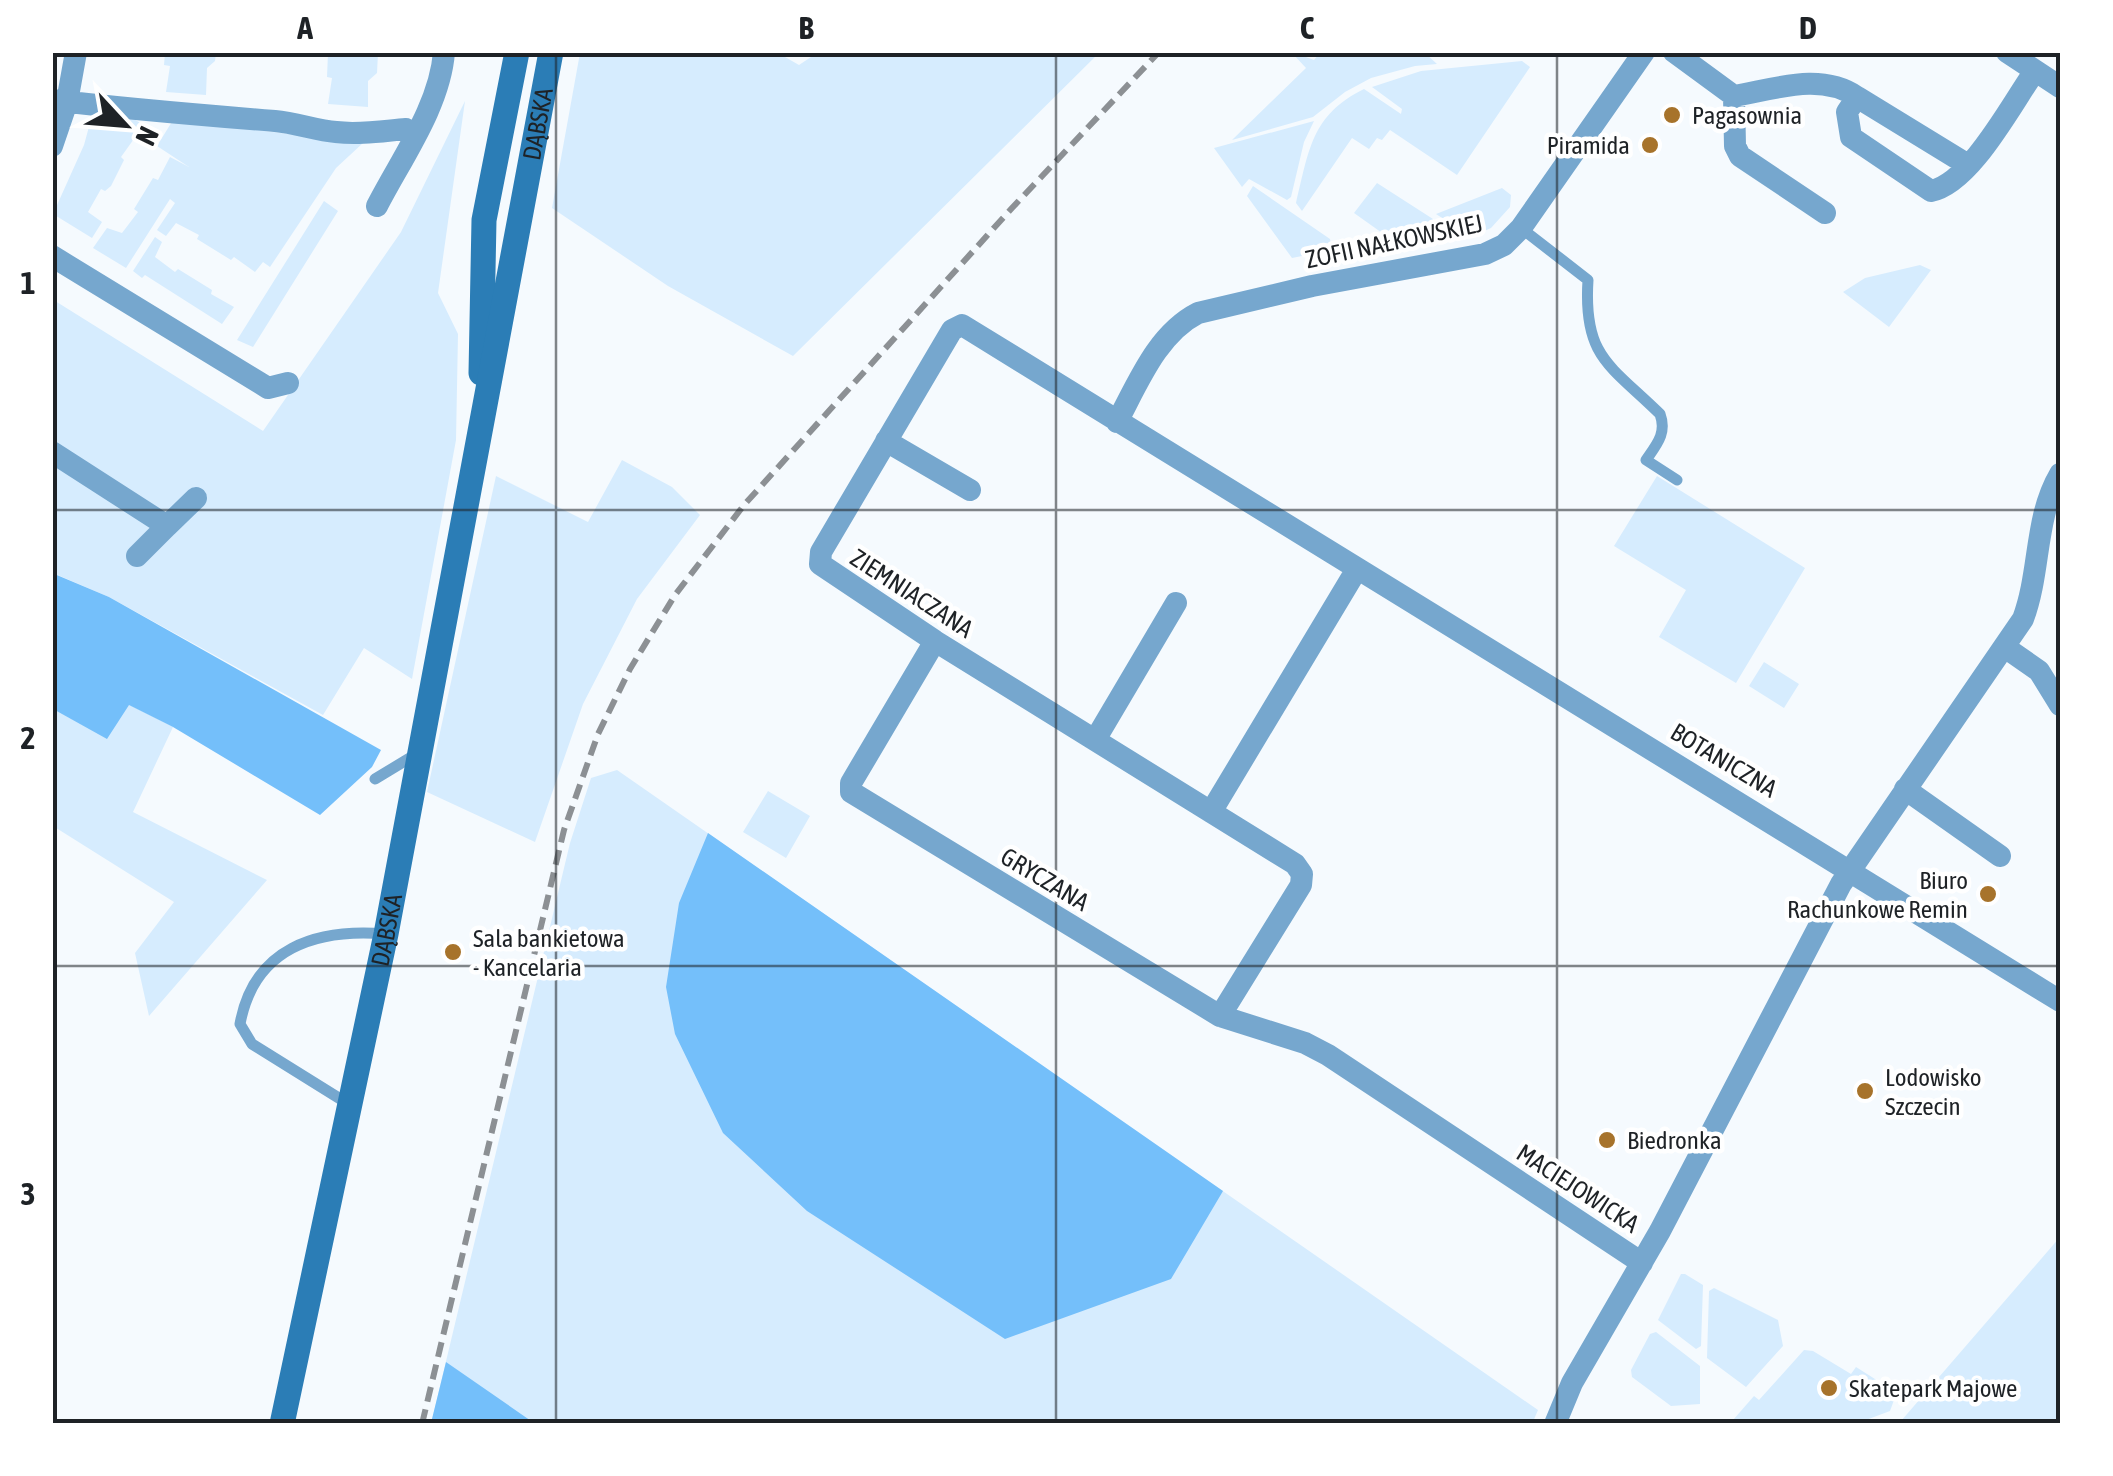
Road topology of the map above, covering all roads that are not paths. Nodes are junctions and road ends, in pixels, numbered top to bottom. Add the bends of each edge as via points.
1 (76, 52) edge
2 (444, 52) edge
3 (517, 52) edge
4 (551, 52) edge
5 (1644, 52) edge
6 (1674, 52) edge
7 (2006, 52) edge
8 (2035, 70) junction
9 (2060, 87) edge
10 (1734, 96) junction
11 (1857, 97) junction
12 (60, 101) edge
13 (414, 134) junction
14 (52, 146) edge
15 (1968, 165) junction
16 (377, 206) dead end
17 (1825, 213) dead end
18 (1521, 228) junction
19 (52, 256) edge
20 (962, 325) joint
21 (288, 382) dead end
22 (1117, 422) junction
23 (480, 432) junction
24 (886, 440) junction
25 (52, 452) edge
26 (2060, 474) edge
27 (1677, 480) dead end
28 (970, 490) dead end
29 (196, 498) dead end
30 (167, 526) junction
31 (137, 556) dead end
32 (1358, 569) junction
33 (1176, 603) dead end
34 (935, 641) junction
35 (2006, 648) junction
36 (2060, 705) edge
37 (1095, 740) junction
38 (420, 753) junction
39 (375, 779) dead end
40 (1905, 789) junction
41 (1211, 812) junction
42 (2000, 856) dead end
43 (1850, 869) junction
44 (386, 934) junction
45 (2060, 1001) edge
46 (1220, 1016) junction
47 (350, 1105) junction
48 (1642, 1262) junction
49 (282, 1424) edge
50 (1555, 1424) edge

1 - 12 street
2 - 13 street via 443,70
3 - 23 street, DĄBSKA via 484,220
4 - 23 street, DĄBSKA
5 - 18 street, ZOFII NAŁKOWSKIEJ
6 - 10 street
7 - 8 street
8 - 9 street
8 - 15 street
10 - 11 street via 1817,82
10 - 17 street via 1740,156
11 - 15 street
11 - 15 street via 1847,112 1851,136 1924,187 1937,190
12 - 13 street via 341,133
12 - 14 street
13 - 16 street
18 - 22 street, ZOFII NAŁKOWSKIEJ via 1485,254 1312,286 1184,320 1160,346
18 - 27 lane via 1588,280 1586,314 1595,344 1664,426 1646,460
19 - 21 street via 268,388
20 - 22 street, BOTANICZNA
20 - 24 street, ZIEMNIACZANA via 952,330
22 - 32 street, BOTANICZNA
23 - 38 street, DĄBSKA
24 - 28 street
24 - 34 street, ZIEMNIACZANA via 820,564
25 - 30 street
26 - 35 street, MACIEJOWICKA via 2044,510 2028,604
29 - 30 street
30 - 31 street
32 - 41 street
32 - 43 street, BOTANICZNA
33 - 37 street
34 - 37 street, ZIEMNIACZANA
34 - 46 street, GRYCZANA via 851,792
35 - 36 street via 2039,671
35 - 40 street, MACIEJOWICKA
37 - 41 street, ZIEMNIACZANA
38 - 39 lane
38 - 44 street, DĄBSKA
40 - 42 street
40 - 43 street, MACIEJOWICKA
41 - 46 street, ZIEMNIACZANA via 1302,874
43 - 45 street, BOTANICZNA
43 - 48 street, MACIEJOWICKA
44 - 47 street, DĄBSKA
44 - 47 lane via 337,935 289,947 244,1002 240,1024 252,1044
46 - 48 street, MACIEJOWICKA via 1328,1055
47 - 49 street, DĄBSKA
48 - 50 street

